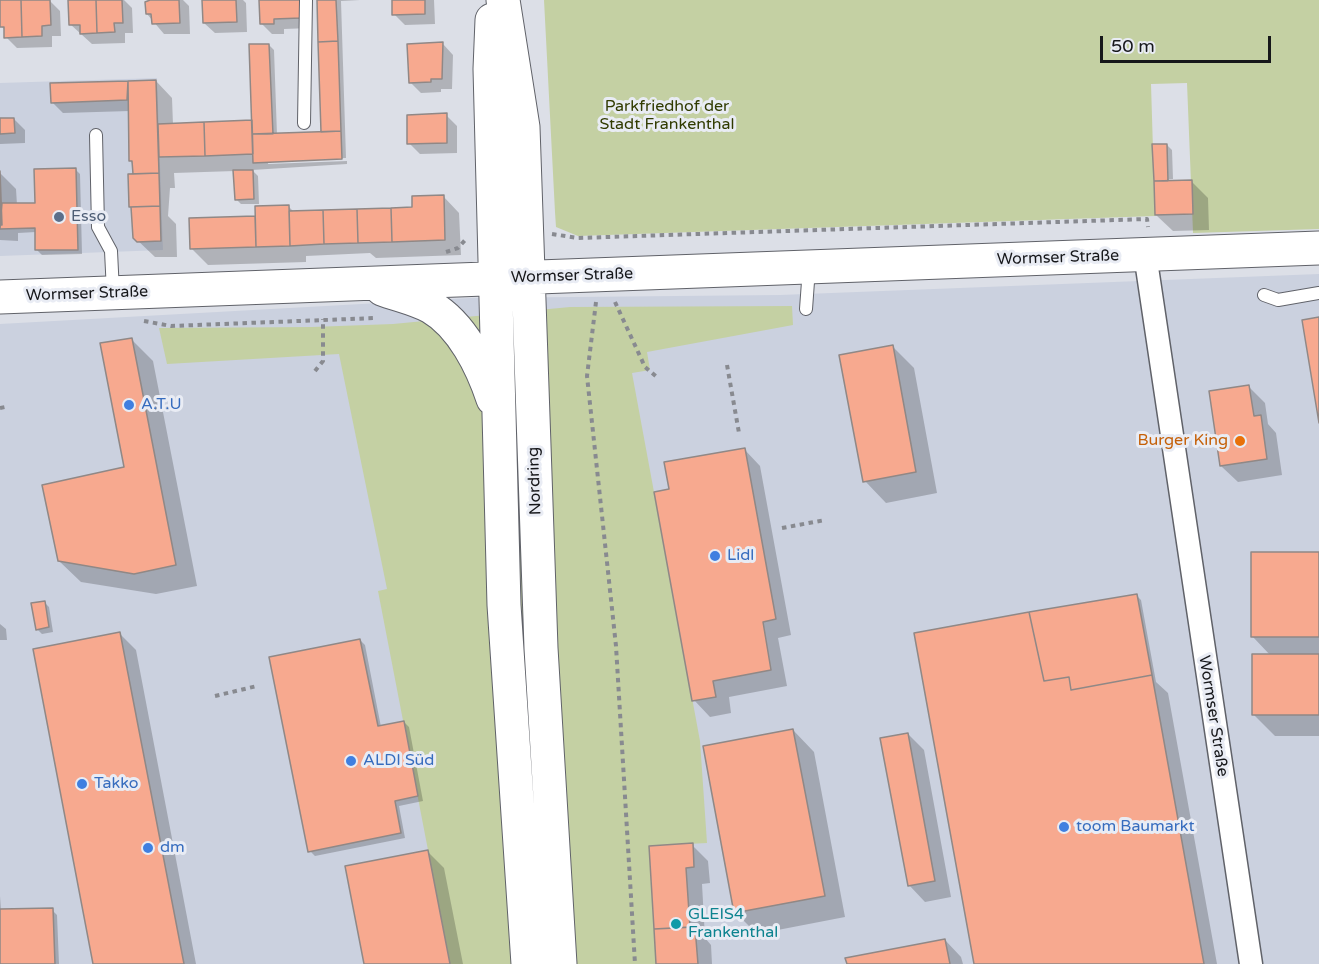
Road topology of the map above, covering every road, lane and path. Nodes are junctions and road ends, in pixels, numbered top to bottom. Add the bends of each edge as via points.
1 (306, 0) edge
2 (493, 0) edge
3 (503, 0) edge
4 (304, 123) dead end
5 (96, 135) dead end
6 (550, 233) dead end
7 (1146, 246) junction
8 (1319, 248) edge
9 (809, 267) junction
10 (513, 278) junction
11 (368, 284) junction
12 (113, 293) junction
13 (1319, 293) edge
14 (1264, 295) dead end
15 (0, 297) edge
16 (614, 298) dead end
17 (597, 299) dead end
18 (806, 309) dead end
19 (385, 317) dead end
20 (323, 319) junction
21 (135, 320) dead end
22 (727, 365) dead end
23 (315, 371) dead end
24 (658, 378) dead end
25 (499, 421) junction
26 (739, 433) dead end
27 (825, 520) dead end
28 (782, 528) dead end
29 (257, 686) dead end
30 (215, 696) dead end
31 (528, 964) edge
32 (560, 964) edge
33 (635, 964) edge
34 (1251, 964) edge

1 - 4 lane
2 - 10 main road, Nordring via 490,69
3 - 10 main road, Nordring via 523,127
5 - 12 lane via 98,226 111,252
6 - 7 path via 578,238 1147,219
7 - 8 main road, Wormser Straße
7 - 9 main road, Wormser Straße
7 - 34 street, Wormser Straße
9 - 10 main road, Wormser Straße
9 - 18 lane
10 - 11 main road, Wormser Straße
10 - 25 main road, Nordring
10 - 32 main road, Nordring
11 - 12 main road, Wormser Straße
11 - 25 main road via 431,307 453,327 478,362
12 - 15 main road, Wormser Straße
13 - 14 lane via 1278,300
16 - 24 path via 645,368
17 - 33 path via 587,376 616,646
19 - 20 path
20 - 21 path via 171,326
20 - 23 path via 323,361
22 - 26 path
25 - 31 main road, Nordring via 504,605
27 - 28 path
29 - 30 path

